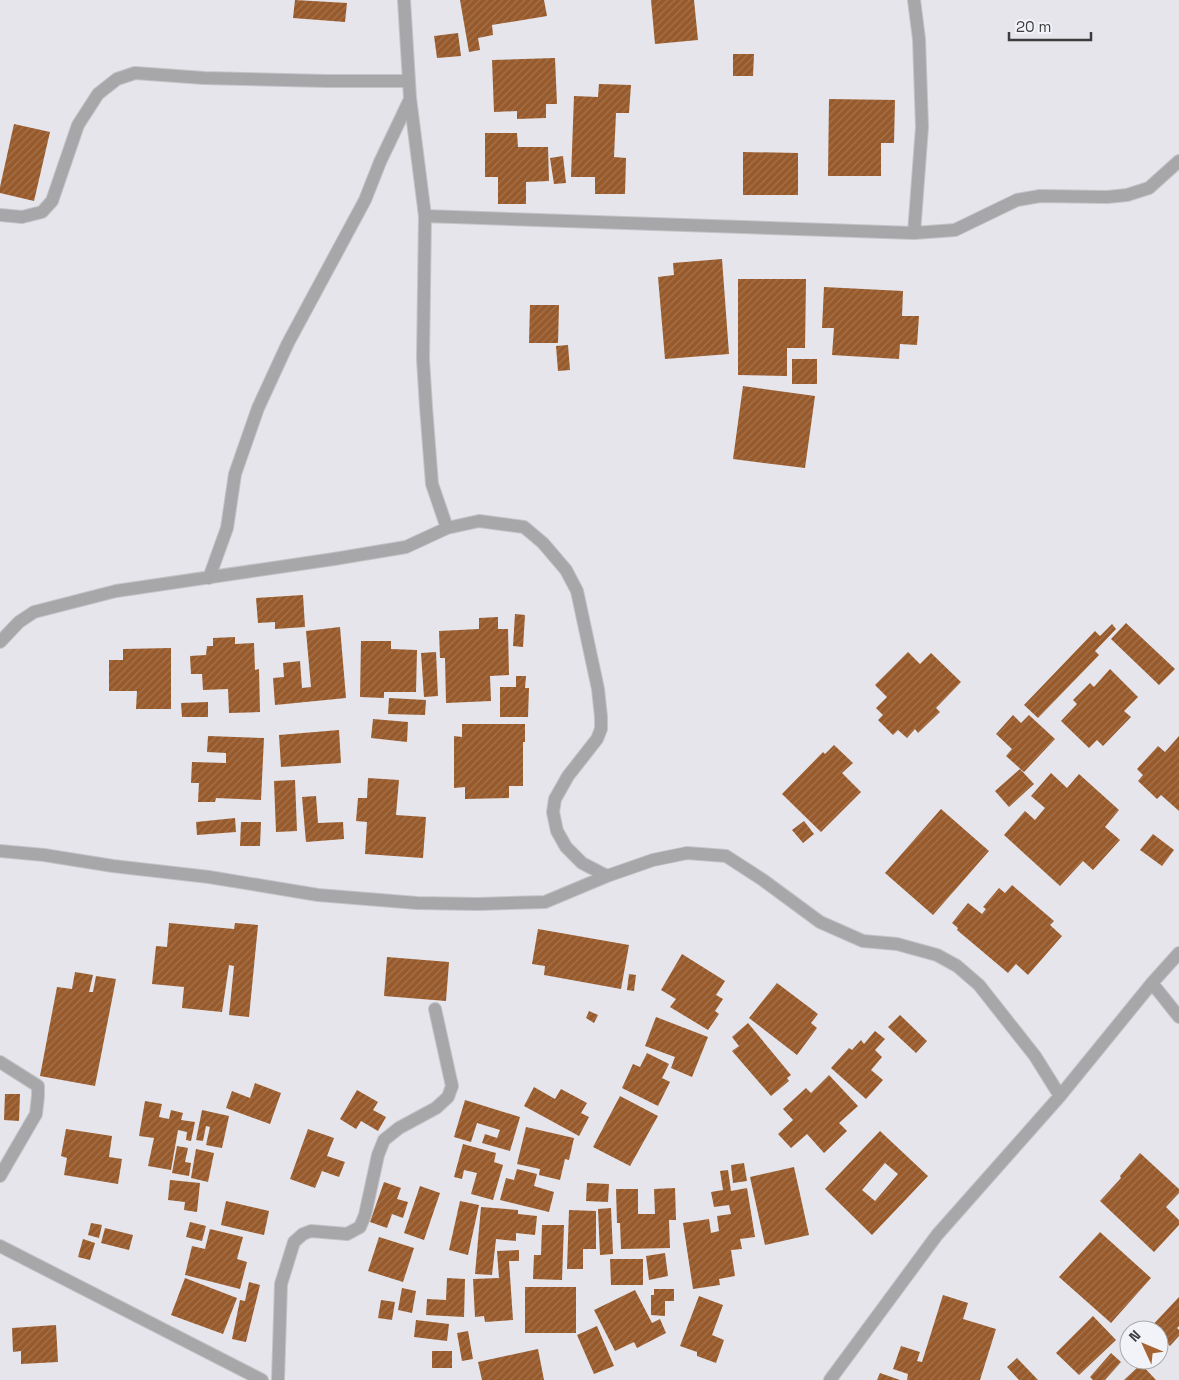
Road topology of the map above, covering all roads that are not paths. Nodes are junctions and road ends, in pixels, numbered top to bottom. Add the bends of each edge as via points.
1 (404, 0) edge
2 (914, 0) edge
3 (409, 81) junction
4 (410, 98) junction
5 (1179, 161) edge
6 (0, 215) edge
7 (425, 216) junction
8 (914, 232) junction
9 (447, 528) junction
10 (209, 578) junction
11 (0, 642) edge
12 (0, 852) edge
13 (607, 876) junction
14 (1179, 953) edge
15 (1152, 983) junction
16 (435, 1009) dead end
17 (1179, 1017) edge
18 (0, 1062) edge
19 (1060, 1096) junction
20 (0, 1176) edge
21 (0, 1246) edge
22 (262, 1380) edge
23 (278, 1380) edge
24 (830, 1380) edge

1 - 3 street
2 - 8 street via 919,39 922,127
3 - 4 street
3 - 6 street via 326,82 135,73 117,78 98,94 78,125 52,201 42,212 22,217
4 - 7 street
4 - 10 street via 365,200 288,343 258,408 235,474 227,528
5 - 8 street via 1149,188 1127,195 1040,196 1018,200 955,230
7 - 8 street
7 - 9 street via 424,378 432,484
9 - 10 street via 406,547
9 - 13 street via 479,521 524,527 566,570 577,591 598,689 601,729 568,776 555,799 553,812 566,847 582,863
10 - 11 street via 116,591 34,612
12 - 13 street via 209,877 318,895 417,904 545,902
13 - 19 street via 653,860 687,853 726,856 820,922 863,941 897,944 937,955 957,966 979,985 1035,1056
14 - 15 street
15 - 17 street
15 - 19 street
16 - 23 street via 452,1086 448,1097 384,1140 360,1227 347,1234 311,1231 294,1242 281,1284
18 - 20 street via 38,1086 38,1096 36,1114
19 - 24 street via 937,1234
21 - 22 street

